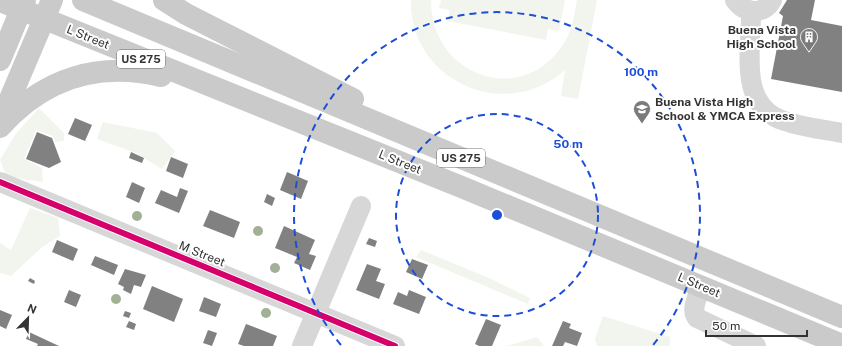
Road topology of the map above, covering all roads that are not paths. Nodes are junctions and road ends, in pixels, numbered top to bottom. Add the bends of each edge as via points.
1 (83, 0) edge
2 (164, 0) edge
3 (735, 0) edge
4 (772, 0) edge
5 (0, 1) edge
6 (23, 5) edge
7 (48, 10) edge
8 (751, 11) junction
9 (0, 60) edge
10 (238, 98) junction
11 (0, 122) edge
12 (0, 127) edge
13 (842, 133) edge
14 (457, 157) junction
15 (0, 182) edge
16 (361, 206) dead end
17 (702, 286) junction
18 (316, 313) junction
19 (842, 317) edge
20 (842, 345) edge
21 (302, 346) edge
22 (395, 346) edge
23 (756, 346) edge

1 - 14 main road, L Street / US 275
2 - 14 main road
3 - 8 street via 740,6
4 - 8 street via 765,8
5 - 6 main road, L Street / US 275
6 - 7 main road, L Street / US 275
6 - 9 main road
7 - 10 main road, L Street / US 275
7 - 11 main road
8 - 13 street via 750,77 753,92 763,108 778,118
10 - 12 main road via 152,74 123,70 97,72 70,78 45,90 19,108
10 - 17 main road, L Street / US 275
14 - 19 main road, L Street / US 275
15 - 18 street, M Street
16 - 18 street
17 - 20 main road, L Street / US 275
17 - 23 street via 694,307 697,318
18 - 21 street
18 - 22 street, M Street

